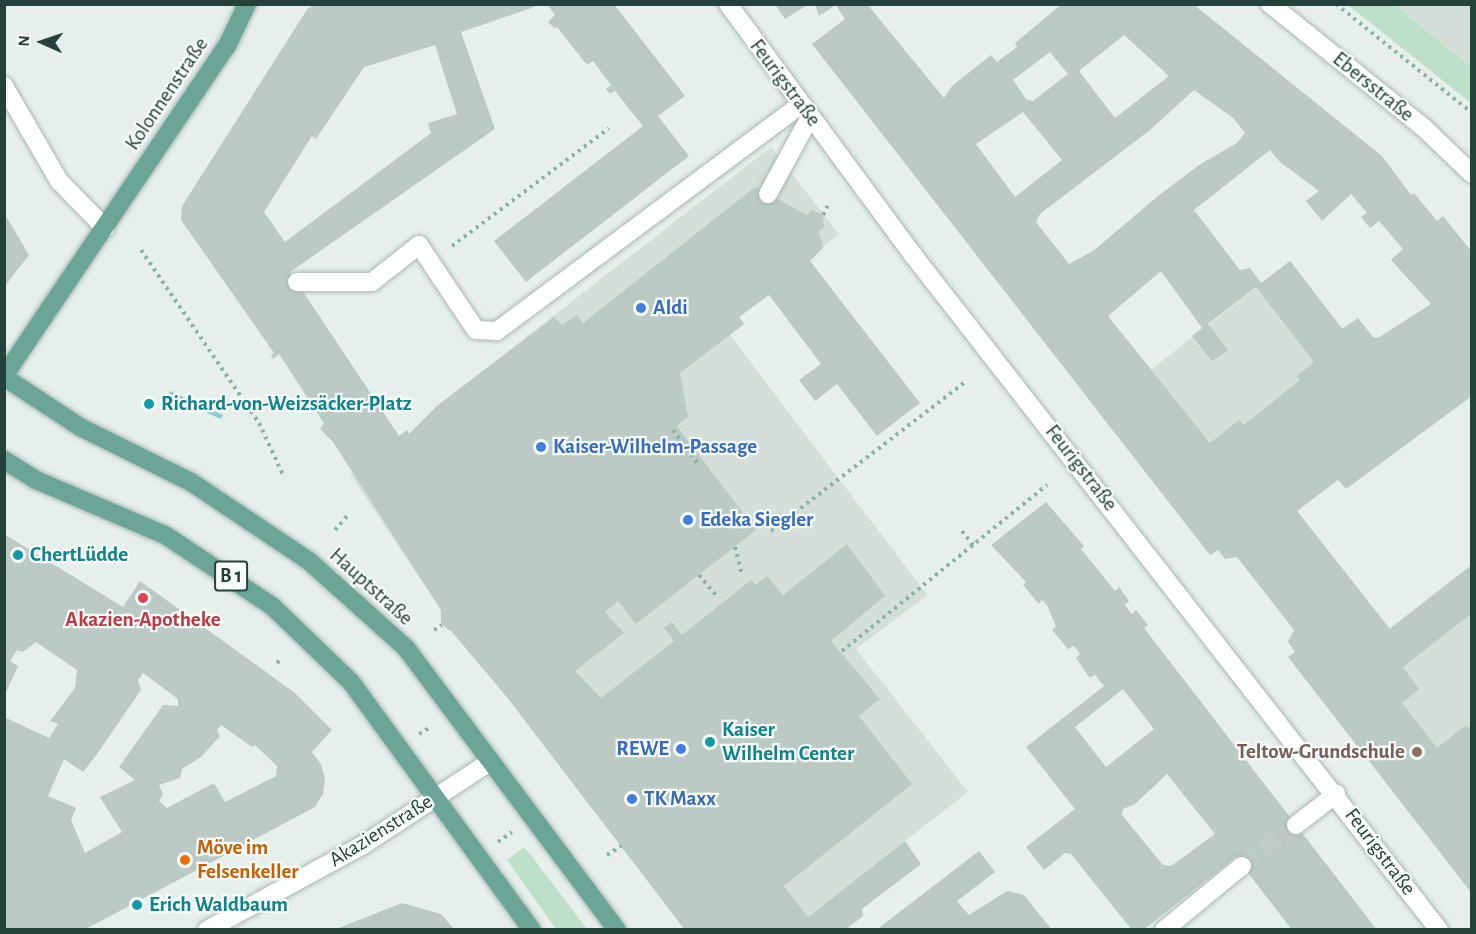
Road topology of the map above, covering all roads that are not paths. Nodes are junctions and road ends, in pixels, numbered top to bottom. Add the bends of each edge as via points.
1 (247, 4) edge
2 (728, 4) edge
3 (1270, 4) edge
4 (4, 86) edge
5 (805, 111) junction
6 (1472, 174) edge
7 (768, 194) dead end
8 (105, 228) junction
9 (297, 282) dead end
10 (4, 376) edge
11 (4, 460) edge
12 (490, 762) junction
13 (1336, 794) junction
14 (436, 797) junction
15 (1296, 825) tunnel mouth
16 (1242, 866) tunnel mouth
17 (207, 930) edge
18 (532, 930) edge
19 (617, 930) edge
20 (1164, 930) edge
21 (1439, 930) edge

1 - 8 main road, Kolonnenstraße via 227,46
2 - 5 street, Feurigstraße
3 - 6 street, Ebersstraße via 1423,127
4 - 8 street via 59,181
5 - 7 street
5 - 9 street via 497,331 476,330 419,245 372,282
5 - 13 street, Feurigstraße via 913,255
8 - 10 main road
10 - 12 main road, Hauptstraße / B 1 via 81,427 191,482 309,561 406,648
11 - 14 main road, B 1 via 36,480 165,535 272,606 351,682
12 - 14 street, Akazienstraße
12 - 19 main road, Hauptstraße / B 1
13 - 15 street
13 - 21 street, Feurigstraße
14 - 17 street, Akazienstraße via 363,845
14 - 18 main road, B 1
16 - 20 street

